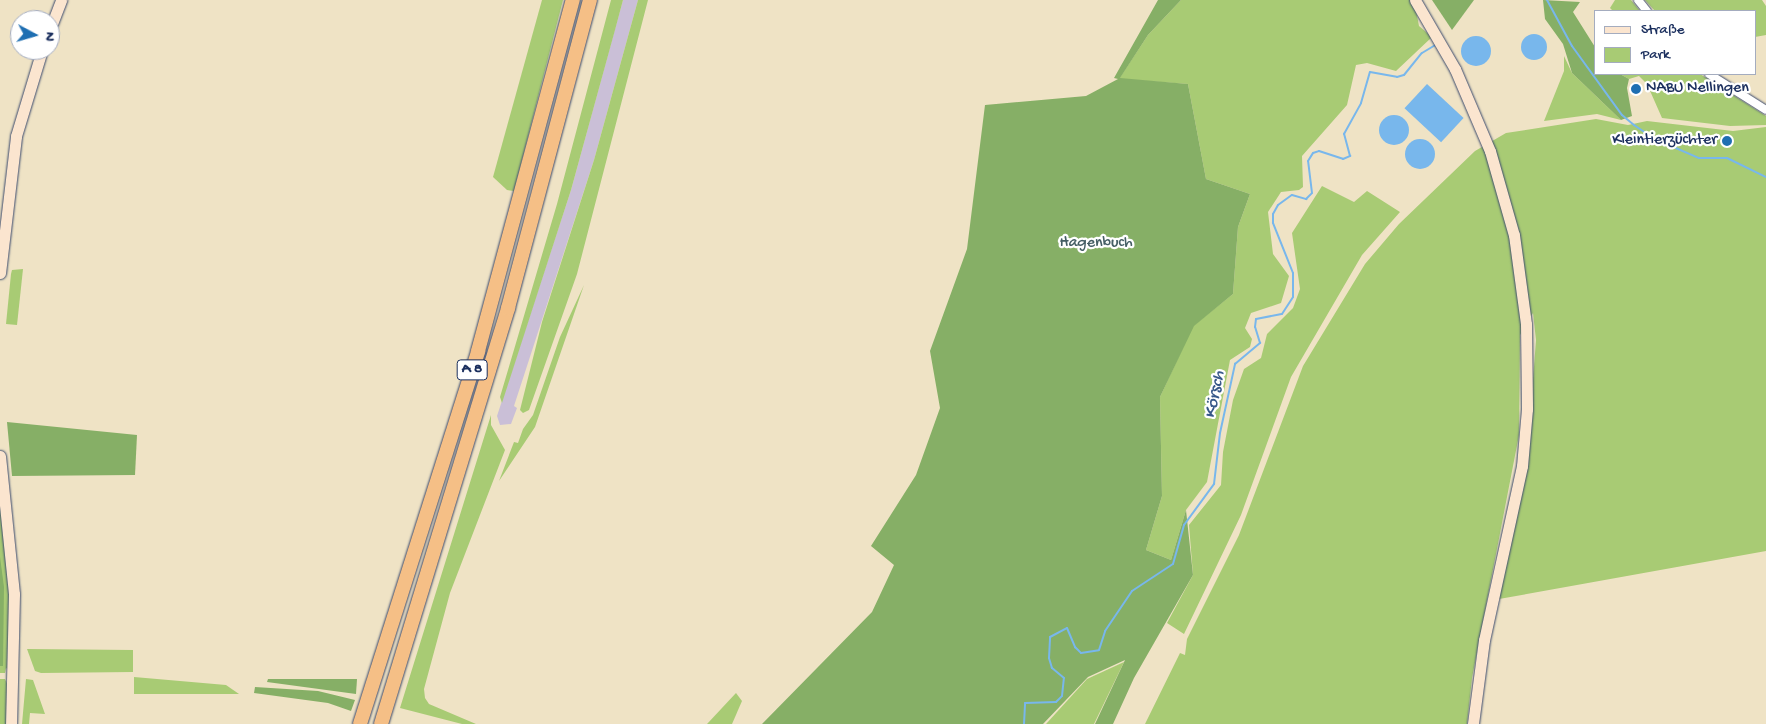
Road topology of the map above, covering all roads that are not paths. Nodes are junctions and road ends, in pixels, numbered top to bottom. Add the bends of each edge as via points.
1 (573, 0) edge
2 (590, 0) edge
3 (1414, 0) edge
4 (1638, 0) edge
5 (1646, 10) edge
6 (39, 60) edge
7 (1711, 75) edge
8 (1766, 110) edge
9 (0, 273) edge
10 (0, 456) edge
11 (399, 665) junction
12 (11, 724) edge
13 (360, 724) edge
14 (381, 724) edge
15 (388, 724) edge
16 (1473, 724) edge

1 - 13 highway, A 8 via 478,351
2 - 11 highway, A 8 via 508,308
3 - 16 main road via 1462,84 1497,171 1521,274 1527,373 1522,466 1484,640
4 - 5 street
6 - 9 main road via 17,130
7 - 8 street
10 - 12 main road via 14,594
11 - 14 highway, A 8
11 - 15 highway

